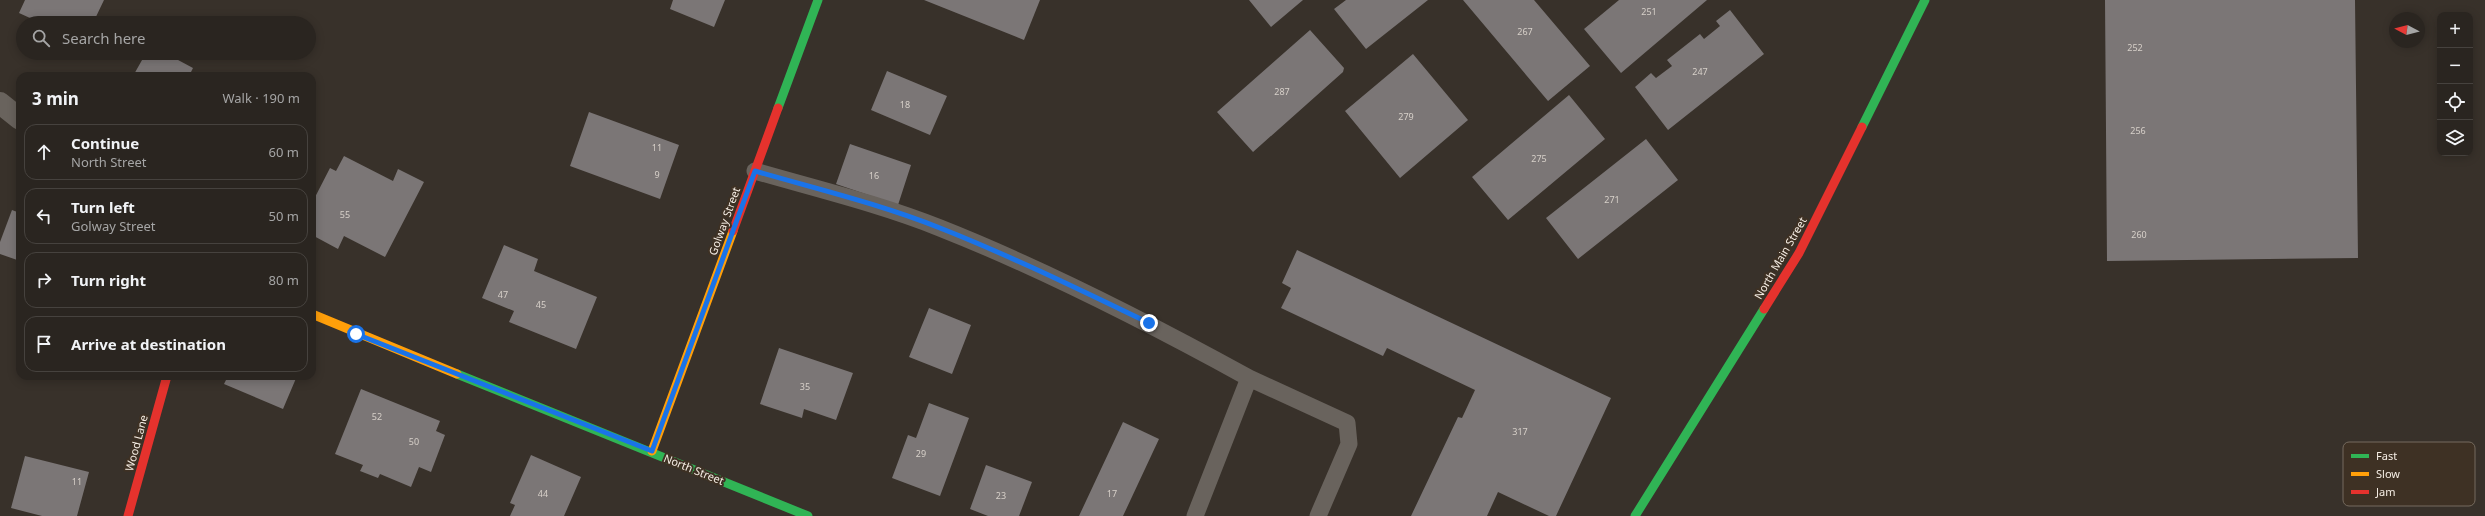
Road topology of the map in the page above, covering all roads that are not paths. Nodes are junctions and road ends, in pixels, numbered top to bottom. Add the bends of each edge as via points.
1 (818, 0) edge
2 (1925, 0) edge
3 (0, 103) edge
4 (16, 116) edge
5 (755, 171) junction
6 (316, 316) edge
7 (1249, 378) junction
8 (166, 380) edge
9 (652, 451) junction
10 (128, 516) edge
11 (808, 516) edge
12 (1195, 516) edge
13 (1318, 516) edge
14 (1635, 516) edge

1 - 5 street, Golway Street
2 - 14 street, North Main Street via 1799,253
3 - 4 street
5 - 7 lane via 940,227 1149,323
5 - 9 street, Golway Street
6 - 9 street, North Street
7 - 12 lane
7 - 13 lane via 1347,423 1349,444
8 - 10 street, Wood Lane
9 - 11 street, North Street

